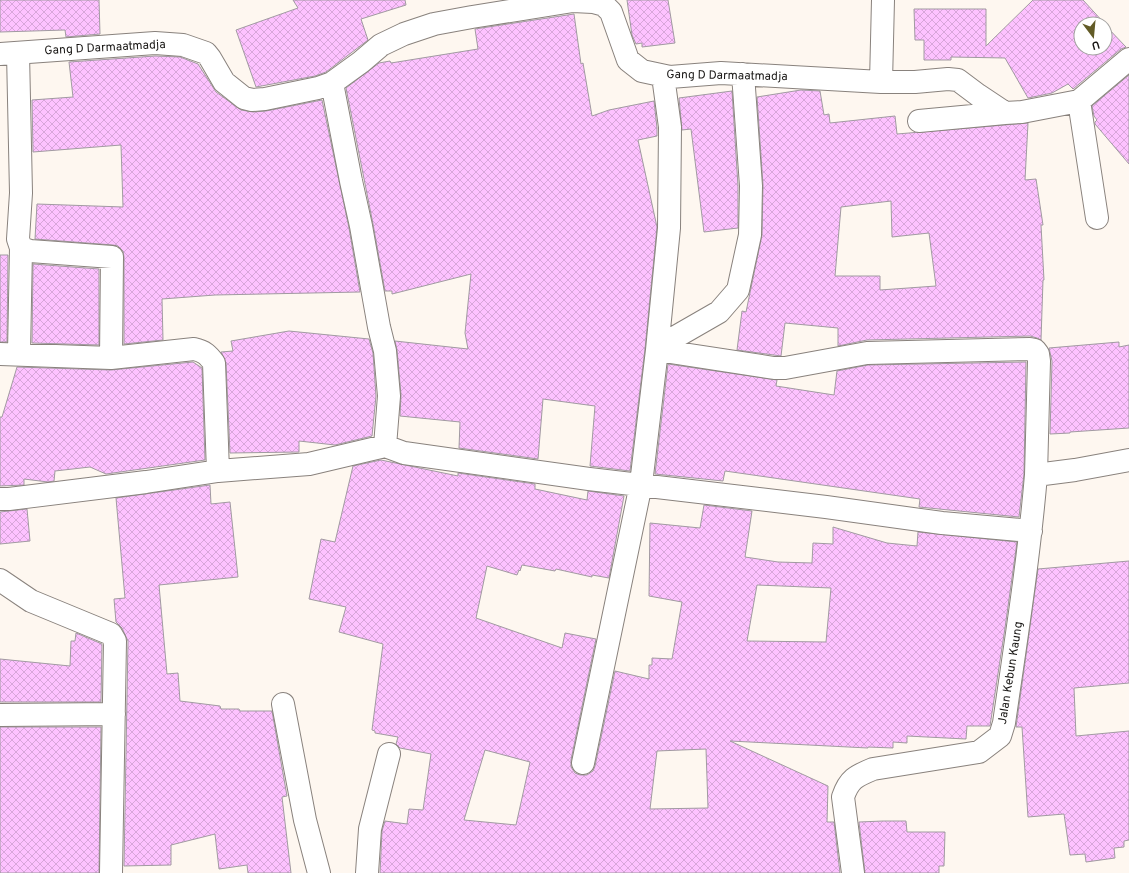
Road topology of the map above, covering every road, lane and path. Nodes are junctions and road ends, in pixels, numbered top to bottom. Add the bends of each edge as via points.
1 (883, 0) edge
2 (9, 54) edge
3 (1129, 59) edge
4 (743, 74) junction
5 (663, 76) junction
6 (881, 82) junction
7 (332, 83) junction
8 (1079, 101) junction
9 (1005, 113) junction
10 (919, 121) dead end
11 (1096, 218) dead end
12 (21, 248) junction
13 (657, 350) junction
14 (10, 353) edge
15 (111, 358) junction
16 (385, 446) junction
17 (1129, 460) edge
18 (218, 471) junction
19 (1036, 475) junction
20 (641, 484) junction
21 (0, 499) edge
22 (1031, 531) junction
23 (0, 580) edge
24 (283, 704) dead end
25 (114, 714) junction
26 (0, 715) edge
27 (389, 754) dead end
28 (583, 763) dead end
29 (111, 873) edge
30 (319, 873) edge
31 (367, 873) edge
32 (853, 873) edge

1 - 6 street
2 - 7 street, Gang D Darmaatmadja via 155,43 183,45 206,53 224,82 244,98 265,99
2 - 12 street via 21,193 18,239
3 - 8 street
4 - 5 street, Gang D Darmaatmadja
4 - 6 street, Gang D Darmaatmadja
4 - 13 street via 751,186 750,235 738,290 719,312
5 - 7 street, Gang D Darmaatmadja via 642,71 628,60 611,12 604,5 573,1 434,24 404,34 380,45
5 - 13 street via 670,127 669,228
6 - 9 street, Gang D Darmaatmadja via 958,80
7 - 16 street via 386,356 389,396
8 - 9 street
8 - 11 street
9 - 10 street
12 - 14 street
12 - 15 street via 30,251 112,257
13 - 19 street, Jalan Kebun Kaung via 774,368 867,353 1034,350 1039,361
13 - 20 street
14 - 15 street
15 - 18 street via 194,349 209,356 214,363
16 - 18 street via 309,464
16 - 20 street via 404,453
17 - 19 street
18 - 21 street
19 - 22 street, Jalan Kebun Kaung
20 - 22 street via 942,523
20 - 28 street
22 - 32 street, Jalan Kebun Kaung via 1004,723 1000,736 979,752 873,769 851,781 844,797
23 - 25 street via 31,601 110,634 115,641 116,652
24 - 30 street via 305,820
25 - 26 street
25 - 29 street
27 - 31 street via 370,830

